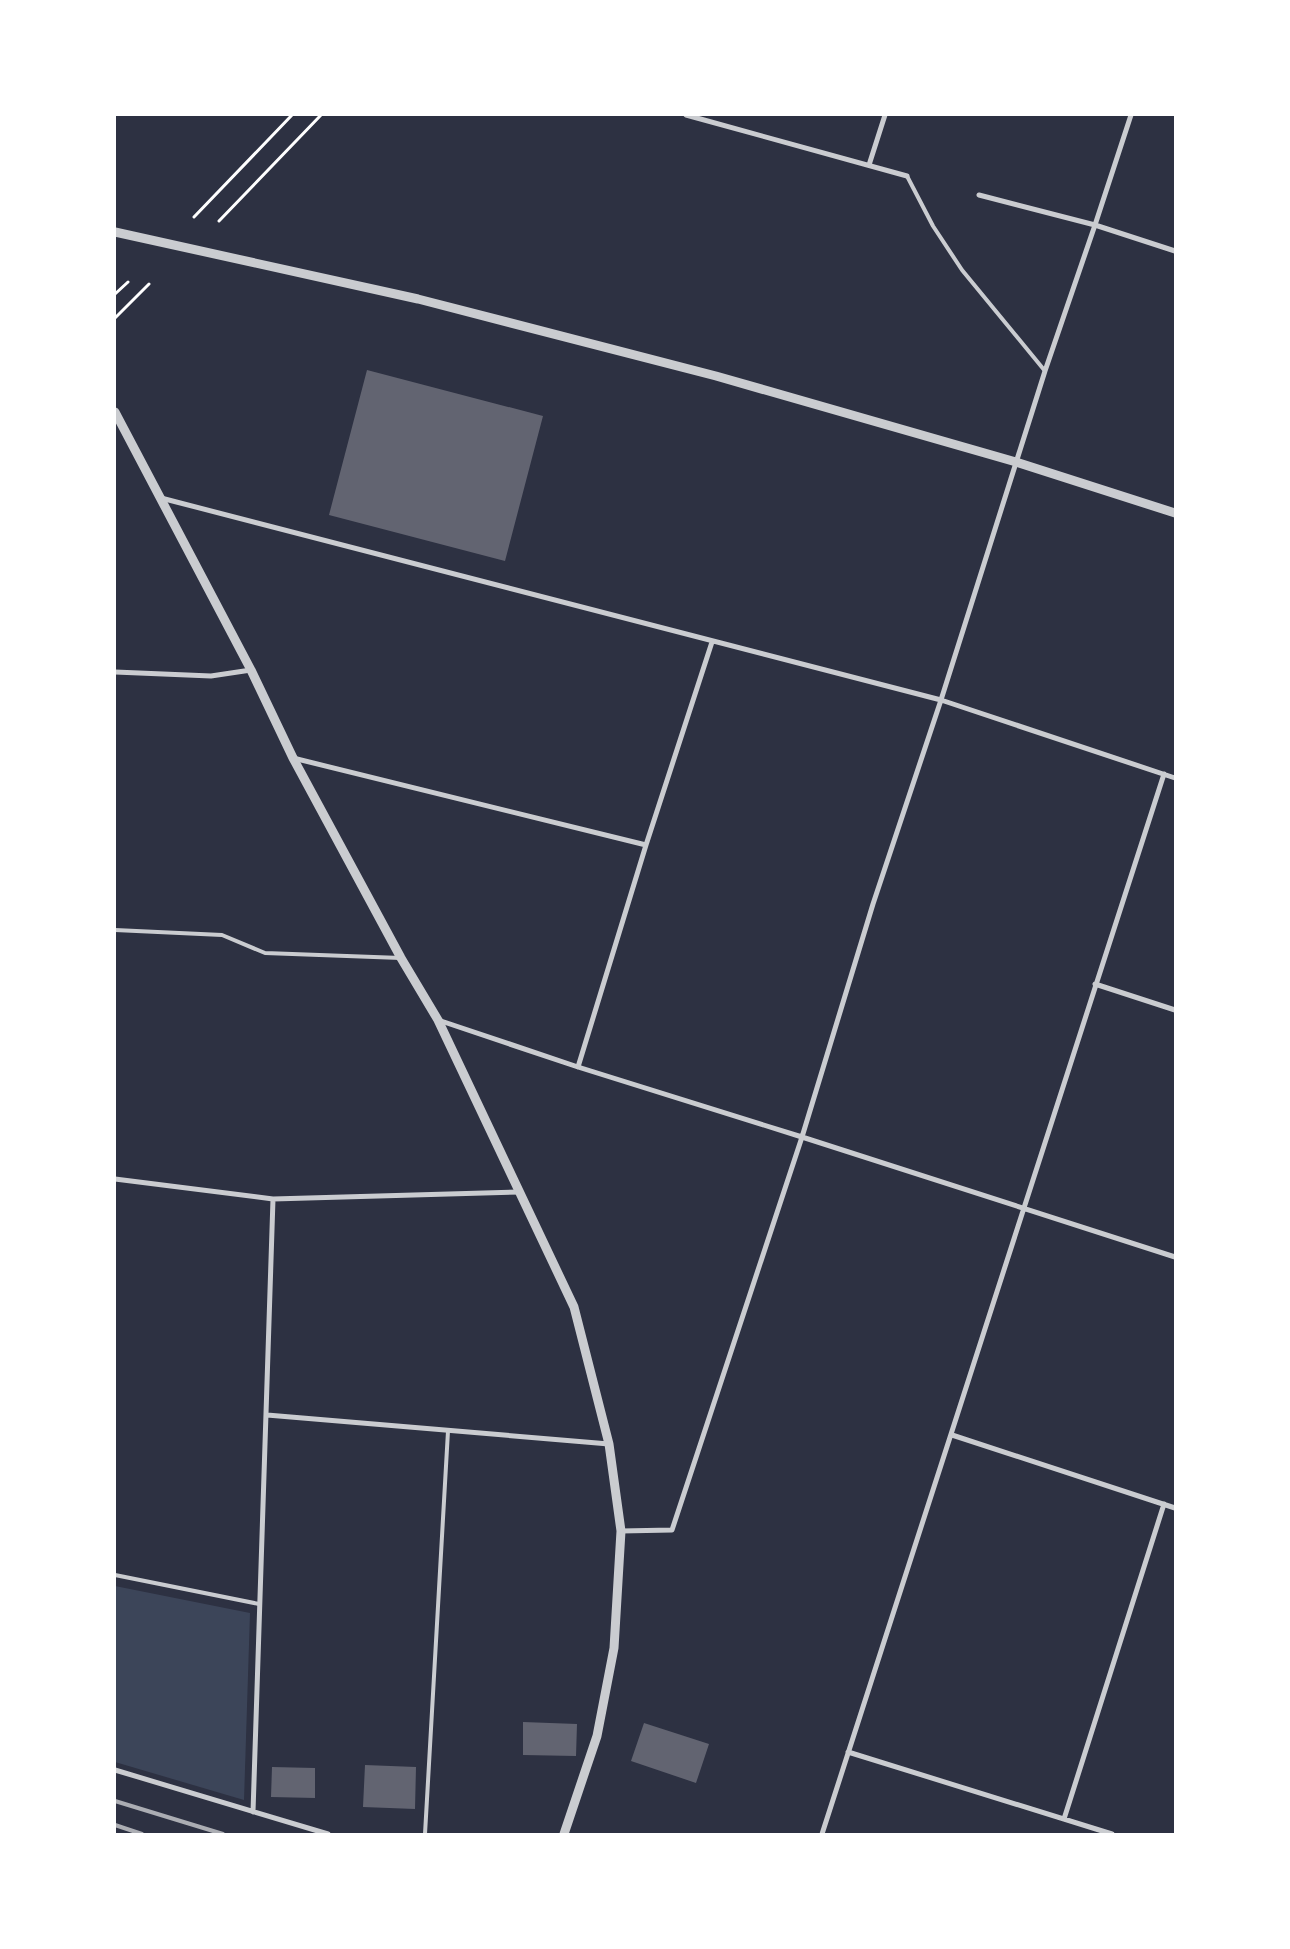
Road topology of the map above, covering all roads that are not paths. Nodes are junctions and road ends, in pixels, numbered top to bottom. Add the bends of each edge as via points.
1 (686, 115) edge
2 (884, 115) edge
3 (1130, 115) edge
4 (869, 165) junction
5 (907, 176) joint
6 (979, 194) dead end
7 (1096, 225) junction
8 (115, 232) edge
9 (1175, 251) edge
10 (1045, 371) junction
11 (115, 412) edge
12 (1016, 462) junction
13 (161, 498) junction
14 (1175, 513) edge
15 (712, 642) junction
16 (251, 670) junction
17 (115, 672) edge
18 (941, 700) junction
19 (292, 758) junction
20 (1164, 774) junction
21 (1175, 778) edge
22 (646, 846) junction
23 (115, 930) edge
24 (401, 958) junction
25 (1096, 984) junction
26 (1175, 1010) edge
27 (438, 1020) junction
28 (578, 1067) junction
29 (802, 1137) junction
30 (115, 1179) edge
31 (521, 1192) junction
32 (273, 1199) junction
33 (1023, 1208) junction
34 (1175, 1257) edge
35 (267, 1414) junction
36 (448, 1431) junction
37 (952, 1435) junction
38 (609, 1444) junction
39 (1164, 1504) junction
40 (1175, 1508) edge
41 (622, 1531) junction
42 (115, 1576) edge
43 (259, 1604) junction
44 (848, 1752) junction
45 (115, 1770) edge
46 (252, 1812) junction
47 (1064, 1819) junction
48 (328, 1834) edge
49 (425, 1834) edge
50 (564, 1834) edge
51 (822, 1834) edge
52 (1112, 1834) edge

1 - 4 street
2 - 4 street
3 - 7 street
4 - 5 street
5 - 10 lane via 933,226 962,270
6 - 7 street
7 - 9 street
7 - 10 street
8 - 12 street via 438,304 716,376
10 - 12 street
11 - 13 street
12 - 14 street
12 - 18 street
13 - 15 street
13 - 16 street
15 - 18 street
15 - 22 street
16 - 17 street via 211,676
16 - 19 street
18 - 20 street
18 - 29 street via 873,904
19 - 22 street
19 - 24 street
20 - 21 street
20 - 25 street
22 - 28 street
23 - 24 lane via 222,935 265,953
24 - 27 street
25 - 26 street
25 - 33 street
27 - 28 street
27 - 31 street
28 - 29 street
29 - 33 street
29 - 41 street via 672,1530
30 - 32 street
31 - 32 street
31 - 38 street via 574,1307
32 - 35 street
33 - 34 street
33 - 37 street
35 - 36 street
35 - 43 street
36 - 38 street
36 - 49 lane
37 - 39 street
37 - 44 street
38 - 41 street
39 - 40 street
39 - 47 street
41 - 50 street via 614,1648 597,1736
42 - 43 lane
43 - 46 street
44 - 47 street
44 - 51 street
45 - 46 street
46 - 48 street
47 - 52 street

